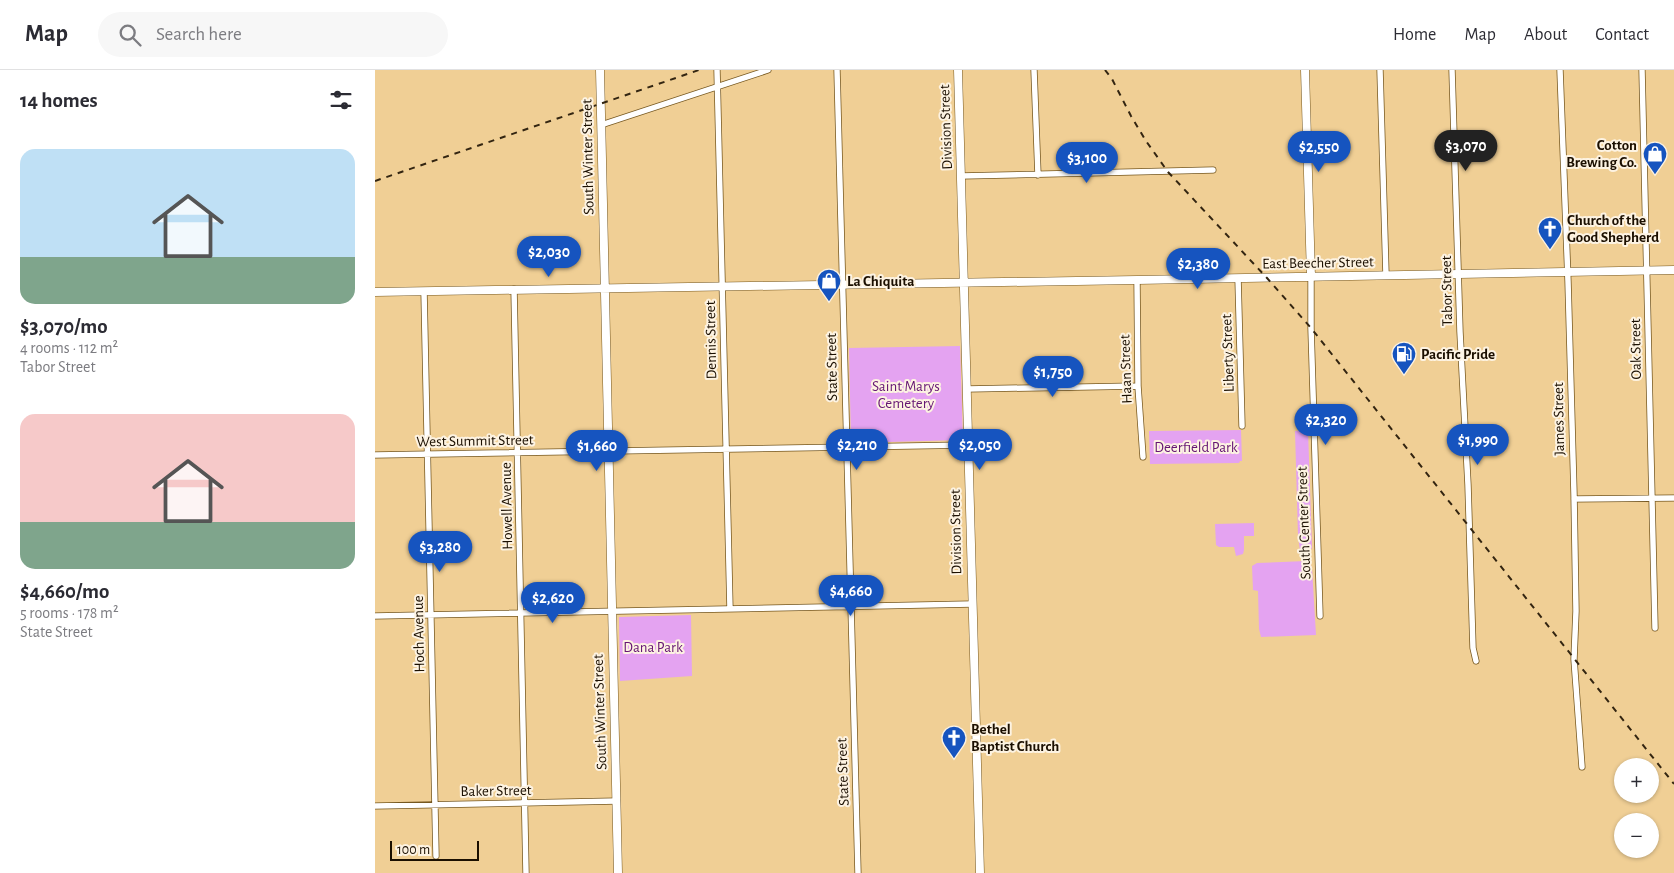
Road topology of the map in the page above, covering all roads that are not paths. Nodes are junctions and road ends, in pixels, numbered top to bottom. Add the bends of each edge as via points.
1 (600, 70) edge
2 (717, 70) edge
3 (768, 70) edge
4 (837, 70) edge
5 (958, 70) edge
6 (1035, 70) edge
7 (1305, 70) edge
8 (1379, 70) edge
9 (1453, 70) edge
10 (1560, 70) edge
11 (1642, 70) edge
12 (717, 87) junction
13 (601, 125) junction
14 (1213, 170) dead end
15 (1039, 175) junction
16 (961, 176) junction
17 (1647, 270) junction
18 (1674, 270) edge
19 (1568, 272) junction
20 (1459, 274) junction
21 (1385, 275) junction
22 (1311, 277) junction
23 (1238, 278) junction
24 (1137, 280) junction
25 (964, 283) junction
26 (842, 285) junction
27 (723, 286) junction
28 (604, 288) junction
29 (514, 289) junction
30 (424, 291) junction
31 (375, 292) edge
32 (1138, 386) junction
33 (967, 389) junction
34 (1242, 426) dead end
35 (968, 445) junction
36 (846, 448) junction
37 (725, 450) junction
38 (608, 451) junction
39 (518, 452) junction
40 (427, 454) junction
41 (375, 455) edge
42 (1143, 457) dead end
43 (1652, 498) junction
44 (1674, 498) edge
45 (1574, 499) junction
46 (972, 604) junction
47 (850, 606) junction
48 (730, 609) junction
49 (611, 612) junction
50 (521, 614) junction
51 (431, 615) junction
52 (375, 616) edge
53 (1320, 616) dead end
54 (1655, 628) dead end
55 (1476, 661) dead end
56 (1582, 767) dead end
57 (617, 801) junction
58 (525, 803) junction
59 (434, 805) junction
60 (375, 806) edge
61 (436, 856) dead end
62 (527, 873) edge
63 (618, 873) edge
64 (859, 873) edge
65 (980, 873) edge

1 - 13 street, South Winter Street
2 - 12 street, Dennis Street
3 - 12 street
4 - 26 street, State Street
5 - 16 street, Division Street
6 - 15 street
7 - 22 street, South Center Street
8 - 21 street
9 - 20 street, Tabor Street
10 - 19 street, James Street
11 - 17 street, Oak Street
12 - 13 street
12 - 27 street, Dennis Street
13 - 28 street, South Winter Street
14 - 15 street
15 - 16 street
16 - 25 street, Division Street
17 - 18 street, East Beecher Street
17 - 19 street, East Beecher Street
17 - 43 street, Oak Street
19 - 20 street, East Beecher Street
19 - 45 street, James Street
20 - 21 street, East Beecher Street
20 - 55 street, Tabor Street
21 - 22 street, East Beecher Street
22 - 23 street, East Beecher Street
22 - 53 street, South Center Street
23 - 24 street, East Beecher Street
23 - 34 street, Liberty Street
24 - 25 street, East Beecher Street
24 - 32 street, Haan Street
25 - 26 street, East Beecher Street
25 - 33 street, Division Street
26 - 27 street, East Beecher Street
26 - 36 street, State Street
27 - 28 street, East Beecher Street
27 - 37 street, Dennis Street
28 - 29 street, East Beecher Street
28 - 38 street, South Winter Street
29 - 30 street, East Beecher Street
29 - 39 street, Howell Avenue
30 - 31 street, East Beecher Street
30 - 40 street, Hoch Avenue
32 - 33 street
32 - 42 street, Haan Street
33 - 35 street, Division Street
35 - 36 street, West Summit Street
35 - 46 street, Division Street
36 - 37 street, West Summit Street
36 - 47 street, State Street
37 - 38 street, West Summit Street
37 - 48 street, Dennis Street
38 - 39 street, West Summit Street
38 - 49 street, South Winter Street
39 - 40 street, West Summit Street
39 - 50 street, Howell Avenue
40 - 41 street, West Summit Street
40 - 51 street, Hoch Avenue
43 - 44 street
43 - 45 street
43 - 54 street, Oak Street
45 - 56 street, James Street via 1574,658
46 - 47 street
46 - 65 street, Division Street
47 - 48 street
47 - 64 street, State Street
48 - 49 street
49 - 50 street
49 - 57 street, South Winter Street
50 - 51 street
50 - 58 street, Howell Avenue
51 - 52 street
51 - 59 street, Hoch Avenue
57 - 58 street, Baker Street
57 - 63 street, South Winter Street
58 - 59 street, Baker Street
58 - 62 street, Howell Avenue
59 - 60 street, Baker Street
59 - 61 street, Hoch Avenue

